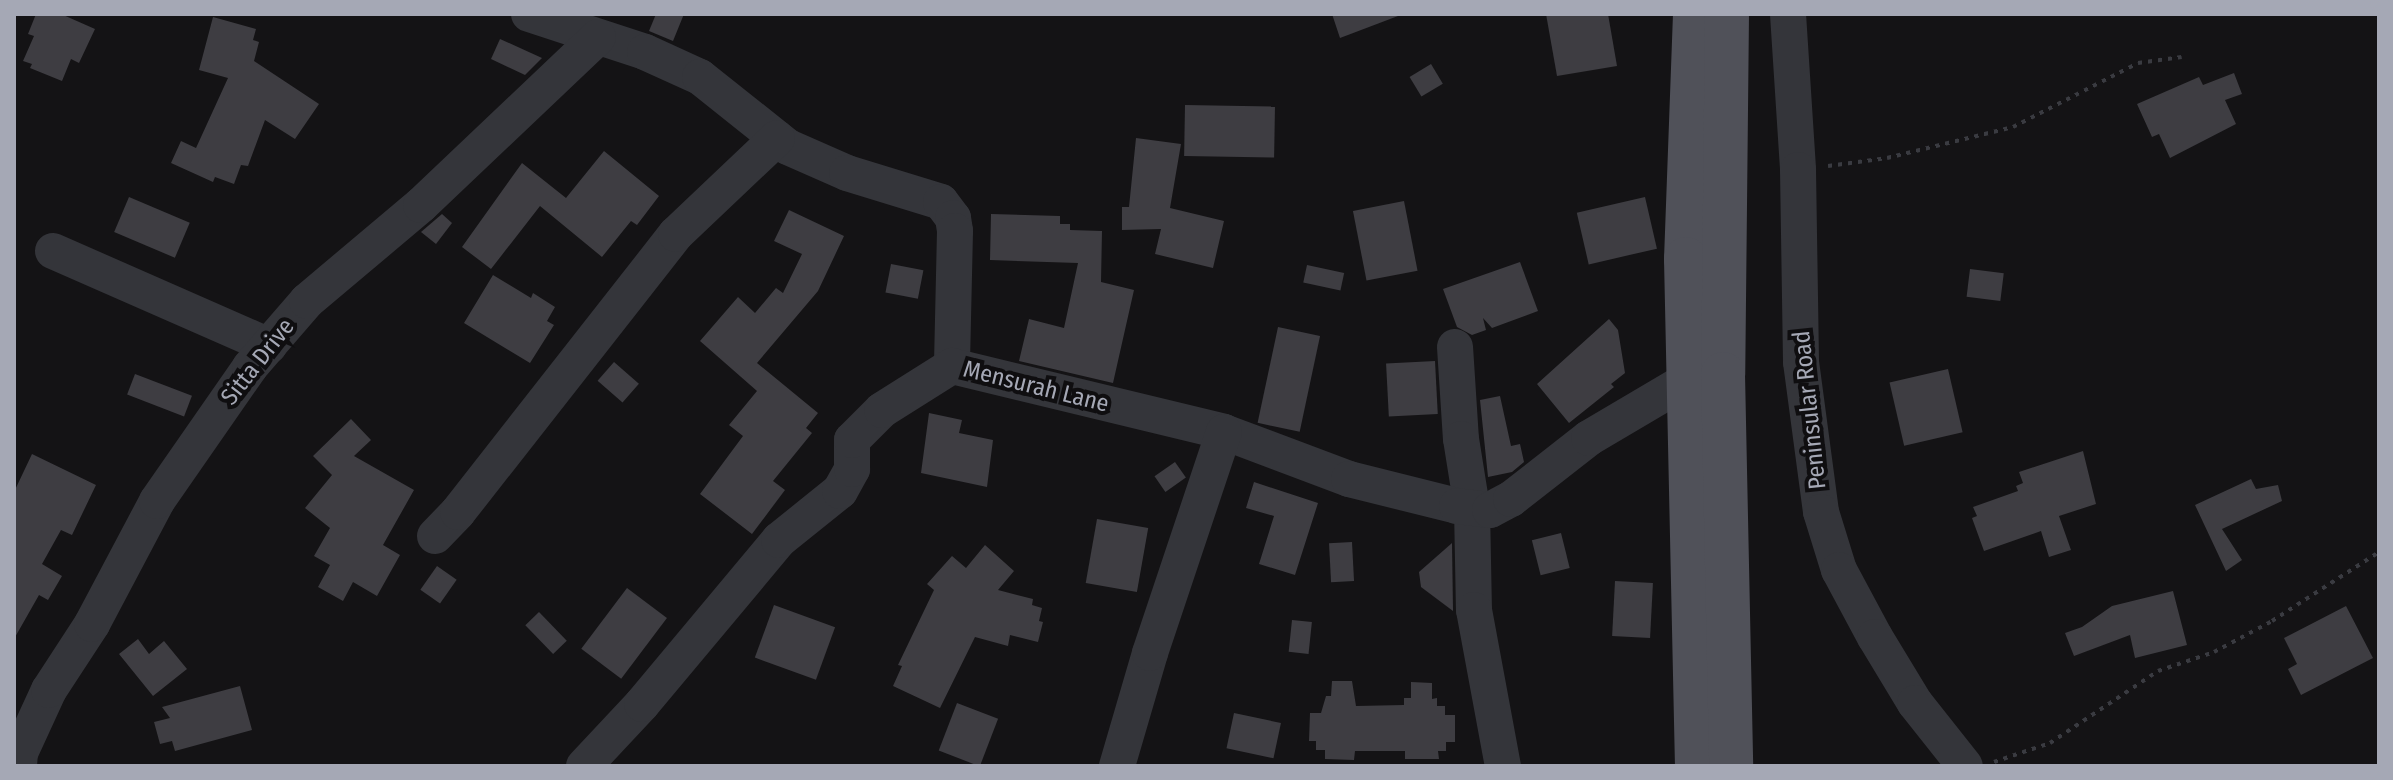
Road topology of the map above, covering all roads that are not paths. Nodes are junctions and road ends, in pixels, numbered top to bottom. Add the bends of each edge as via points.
1 (529, 14) edge
2 (1695, 14) edge
3 (1727, 14) edge
4 (1788, 14) edge
5 (598, 37) junction
6 (777, 138) junction
7 (53, 251) dead end
8 (269, 346) junction
9 (1455, 347) dead end
10 (952, 366) junction
11 (1691, 378) junction
12 (1224, 432) junction
13 (1472, 508) junction
14 (435, 536) dead end
15 (1962, 763) edge
16 (19, 766) edge
17 (584, 766) edge
18 (1117, 766) edge
19 (1503, 766) edge
20 (1697, 766) edge
21 (1731, 766) edge

1 - 5 street, Mensurah Lane
2 - 11 main road via 1686,259
3 - 21 main road via 1723,374
4 - 15 street, Peninsular Road via 1798,170 1801,362 1821,512 1839,570 1875,637 1915,703
5 - 6 street, Mensurah Lane via 700,77
5 - 8 street, Sitta Drive via 421,205 307,301
6 - 10 street, Mensurah Lane via 847,173 941,202 953,218
6 - 14 street via 676,234
7 - 8 street
8 - 16 street, Sitta Drive via 157,501 92,624 49,690
9 - 13 street
10 - 12 street, Mensurah Lane
10 - 17 street via 882,410 852,440 852,469 840,491 779,540
11 - 13 street, Mensurah Lane via 1589,438 1511,499 1490,510
11 - 20 main road
12 - 13 street, Mensurah Lane via 1349,479
12 - 18 street
13 - 19 street via 1474,610

